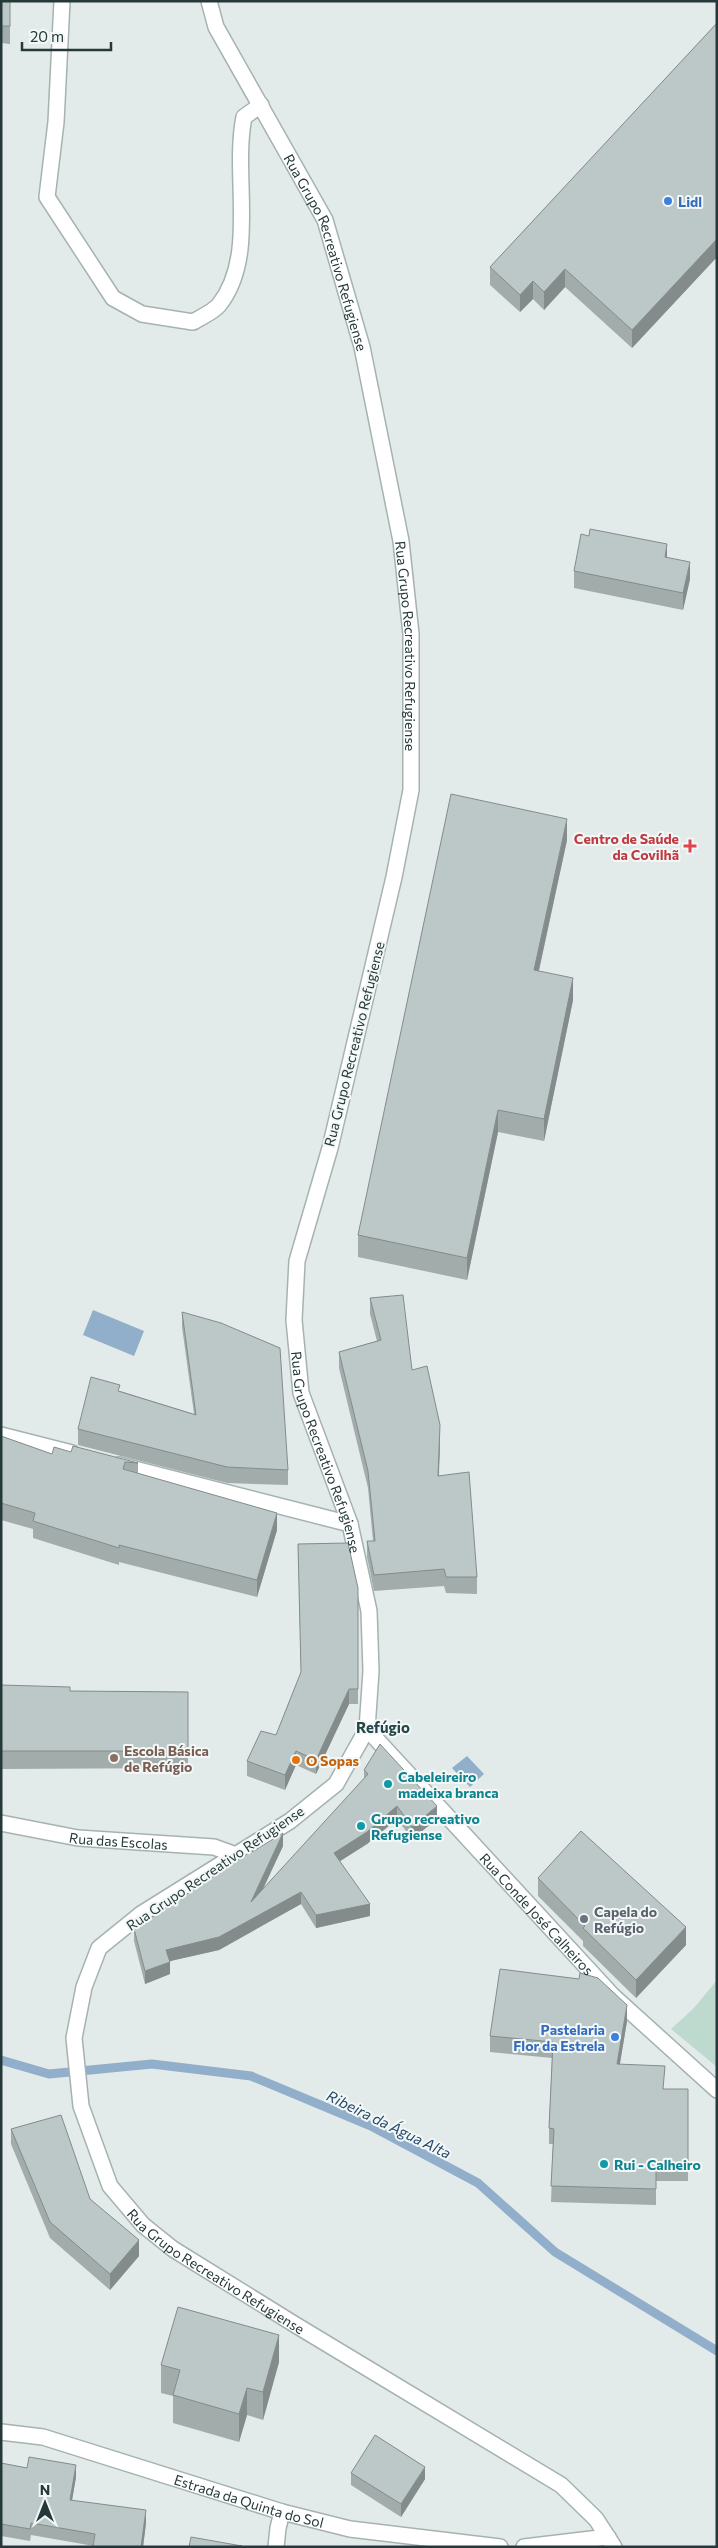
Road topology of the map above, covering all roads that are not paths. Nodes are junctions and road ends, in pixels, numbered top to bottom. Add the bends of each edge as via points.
1 (62, 1) edge
2 (209, 1) edge
3 (261, 105) junction
4 (1, 1435) edge
5 (88, 1457) edge
6 (108, 1462) edge
7 (350, 1524) junction
8 (367, 1729) junction
9 (1, 1823) edge
10 (236, 1855) junction
11 (717, 2090) edge
12 (1, 2432) edge
13 (282, 2512) junction
14 (611, 2542) edge
15 (276, 2547) edge
16 (500, 2547) edge
17 (524, 2547) edge

1 - 3 street via 56,122 47,197 113,298 142,314 193,322 217,307 232,285 241,244 240,136 244,117
2 - 3 street, Rua Grupo Recreativo Refugiense via 216,27
3 - 7 street, Rua Grupo Recreativo Refugiense via 325,220 362,347 401,540 412,634 412,790 330,1148 297,1261 294,1320 300,1393
4 - 5 street
6 - 7 street
7 - 8 street, Rua Grupo Recreativo Refugiense via 369,1611 371,1671
8 - 10 street, Rua Grupo Recreativo Refugiense via 336,1784 290,1821
8 - 11 street, Rua Conde José Calheiros via 613,1996
9 - 10 street, Rua das Escolas via 78,1838 214,1847
10 - 14 street, Rua Grupo Recreativo Refugiense via 140,1914 99,1948 84,1987 74,2038 79,2092 110,2186 143,2226 173,2249 561,2485 596,2518
12 - 13 street, Estrada da Quinta do Sol via 43,2437 90,2450
13 - 15 street
13 - 16 street, Estrada da Quinta do Sol via 350,2529
14 - 17 street

